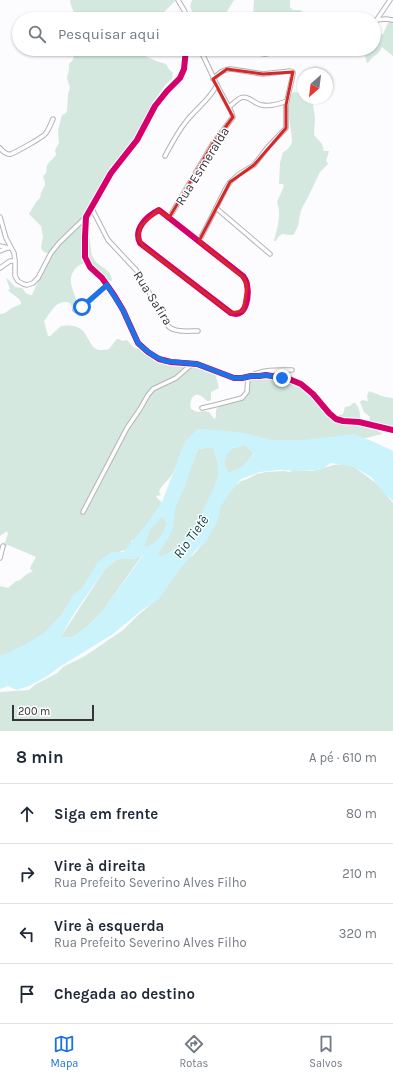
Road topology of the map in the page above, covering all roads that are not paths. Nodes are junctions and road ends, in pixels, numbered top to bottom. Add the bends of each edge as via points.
1 (178, 0) edge
2 (390, 0) edge
3 (185, 12) edge
4 (381, 13) edge
5 (381, 20) edge
6 (393, 20) edge
7 (185, 56) edge
8 (203, 56) edge
9 (213, 79) junction
10 (216, 85) junction
11 (287, 101) junction
12 (229, 107) junction
13 (53, 119) dead end
14 (0, 148) edge
15 (165, 156) dead end
16 (91, 208) junction
17 (216, 208) junction
18 (0, 216) edge
19 (86, 217) junction
20 (169, 218) junction
21 (198, 241) junction
22 (0, 246) edge
23 (10, 248) junction
24 (0, 251) edge
25 (270, 254) dead end
26 (15, 261) junction
27 (0, 268) edge
28 (107, 285) junction
29 (74, 310) dead end
30 (198, 331) dead end
31 (192, 364) junction
32 (292, 370) dead end
33 (249, 376) junction
34 (202, 408) dead end
35 (393, 430) edge
36 (83, 512) dead end
37 (3, 546) dead end
38 (0, 558) edge

1 - 3 street
2 - 4 street
5 - 6 street
7 - 16 street via 180,78 155,106 137,140 111,173
8 - 9 street
9 - 10 street
9 - 11 street via 227,69 263,74 292,71
10 - 12 street
10 - 15 street via 206,102 185,123
11 - 12 street via 260,105 244,97
11 - 17 street via 285,129 254,165 230,182
12 - 20 street, Rua Esmeralda via 232,118 212,145
13 - 14 street via 46,134 13,154 3,152
16 - 19 street
16 - 30 street, Rua Safira via 107,238 137,271 168,326 175,330
17 - 21 street
17 - 25 street
18 - 23 street
19 - 26 street via 59,242 33,283 27,285 18,281 15,276
19 - 28 street via 85,257 90,267
20 - 21 street
20 - 21 street via 159,210 145,221 138,233 140,243 231,312 240,313 244,310 246,302 246,280
22 - 23 street
23 - 24 street
23 - 26 street
26 - 27 street via 10,261
28 - 29 street via 82,307
28 - 31 street via 142,347 165,361
31 - 33 street via 234,378
31 - 36 street via 176,378 153,389 148,395 127,428
32 - 33 street via 268,370
33 - 34 street via 247,392 242,398
33 - 35 street via 269,375 294,381 313,394 336,419
37 - 38 street

